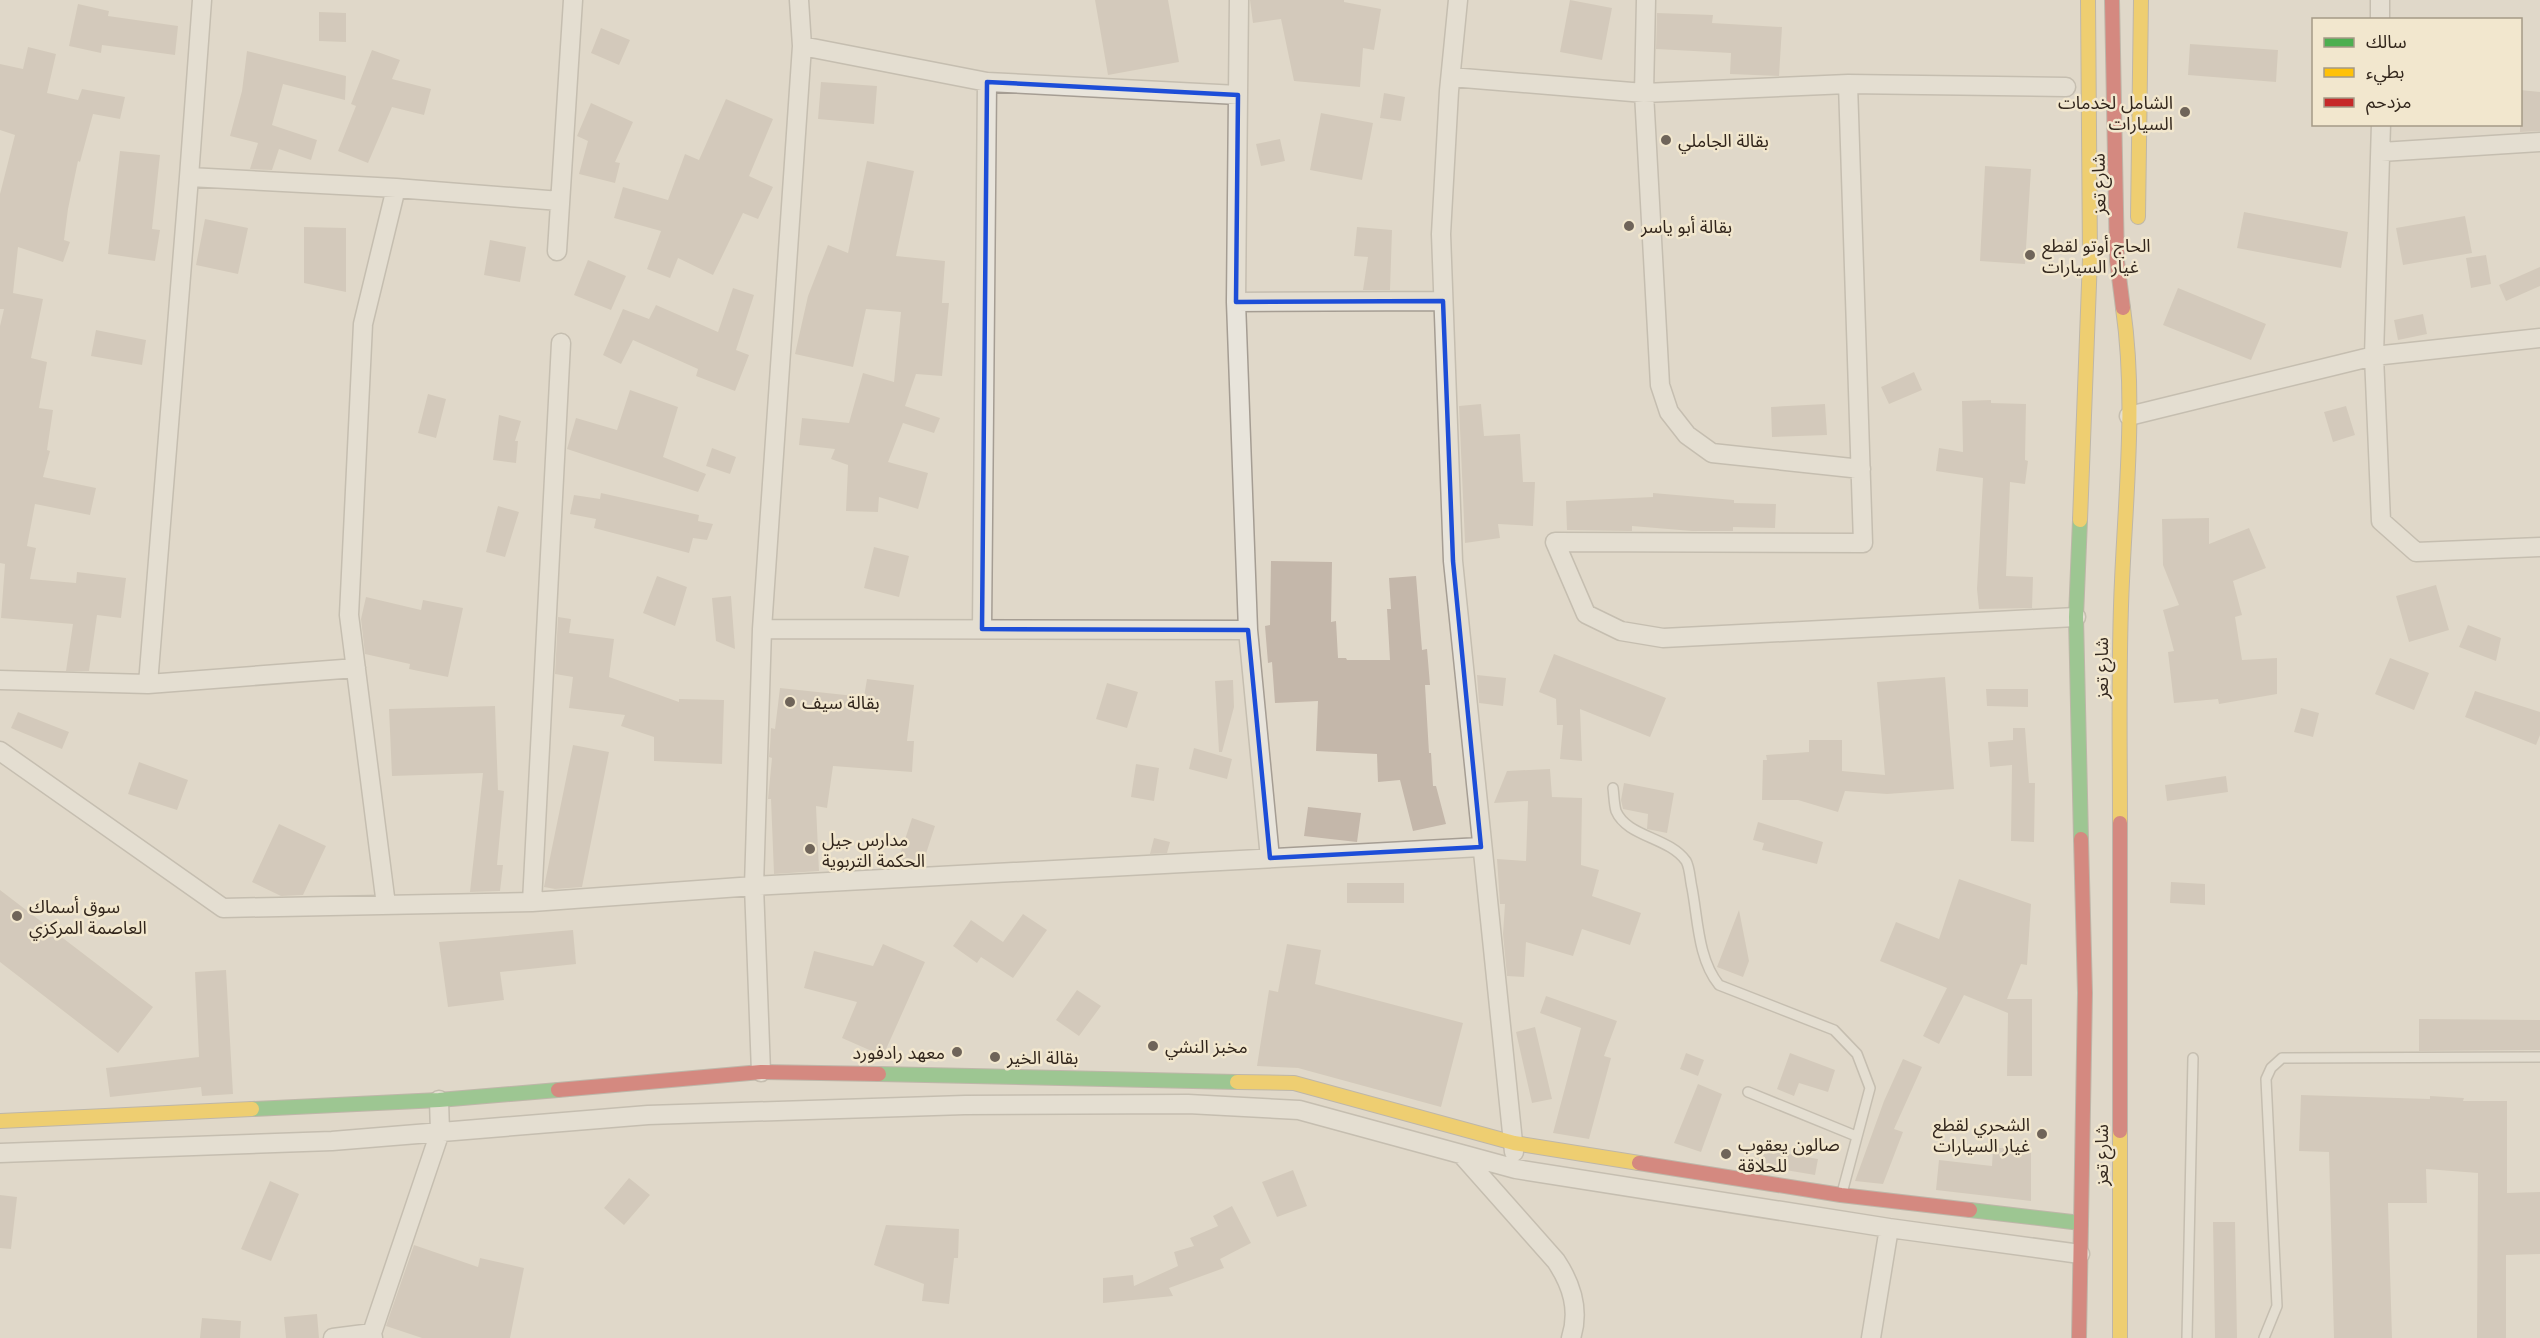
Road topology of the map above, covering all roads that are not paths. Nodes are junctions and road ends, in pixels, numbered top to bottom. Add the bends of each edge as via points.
1 (202, 0) edge
2 (573, 0) edge
3 (799, 0) edge
4 (1239, 0) edge
5 (1458, 0) edge
6 (1646, 0) edge
7 (2088, 0) edge
8 (2112, 0) edge
9 (2140, 0) edge
10 (2380, 0) edge
11 (2380, 18) edge
12 (802, 46) junction
13 (1451, 77) junction
14 (987, 82) junction
15 (1848, 84) junction
16 (2066, 87) dead end
17 (1644, 93) junction
18 (1238, 96) junction
19 (2381, 126) edge
20 (2540, 142) edge
21 (2381, 152) junction
22 (189, 177) junction
23 (396, 188) junction
24 (560, 201) junction
25 (2138, 226) dead end
26 (557, 251) dead end
27 (2074, 281) dead end
28 (2135, 284) dead end
29 (1443, 301) junction
30 (1236, 302) junction
31 (2086, 336) junction
32 (2540, 338) edge
33 (2128, 341) junction
34 (561, 344) dead end
35 (2374, 356) junction
36 (2129, 416) junction
37 (1861, 469) junction
38 (2540, 547) edge
39 (2076, 617) junction
40 (762, 628) junction
41 (982, 629) junction
42 (1248, 630) junction
43 (356, 668) junction
44 (0, 680) edge
45 (148, 684) junction
46 (0, 751) edge
47 (1612, 788) dead end
48 (1481, 847) junction
49 (1270, 858) junction
50 (754, 886) junction
51 (532, 902) junction
52 (386, 905) junction
53 (2102, 994) junction
54 (2540, 1057) edge
55 (2193, 1058) dead end
56 (761, 1072) junction
57 (1748, 1092) dead end
58 (439, 1100) junction
59 (0, 1121) edge
60 (440, 1132) junction
61 (1856, 1136) junction
62 (1514, 1143) junction
63 (0, 1153) edge
64 (1462, 1155) junction
65 (1516, 1169) junction
66 (1841, 1195) junction
67 (2081, 1223) junction
68 (1889, 1228) junction
69 (2080, 1254) junction
70 (372, 1335) edge
71 (333, 1338) edge
72 (1571, 1338) edge
73 (1871, 1338) edge
74 (2079, 1338) edge
75 (2120, 1338) edge
76 (2187, 1338) edge
77 (2264, 1338) edge

1 - 22 street
2 - 24 street
3 - 12 street
4 - 18 street
5 - 13 street
6 - 17 street
7 - 31 main road, شارع تعز via 2090,258
8 - 33 main road, شارع تعز via 2117,261
9 - 25 main road
10 - 11 street
12 - 14 street
12 - 40 street
13 - 17 street
13 - 29 street via 1441,234
14 - 18 street
14 - 41 street
15 - 16 street
15 - 17 street
15 - 37 street
17 - 37 street via 1660,385 1669,412 1687,435 1712,453
18 - 30 street
19 - 21 street
20 - 21 street
21 - 35 street
22 - 23 street
22 - 45 street
23 - 24 street
23 - 43 street via 363,324 349,615
24 - 26 street
27 - 31 main road
28 - 33 main road
29 - 30 street
29 - 48 street via 1453,561
30 - 42 street
31 - 39 main road, شارع تعز
32 - 35 street
33 - 36 main road, شارع تعز
34 - 51 street
35 - 36 street
35 - 38 street via 2381,521 2416,552
36 - 53 main road, شارع تعز
37 - 39 street via 1863,543 1555,542 1586,614 1621,631 1663,638
39 - 53 main road, شارع تعز
40 - 41 street
40 - 50 street
41 - 42 street
42 - 49 street
43 - 45 street
43 - 52 street
44 - 45 street
46 - 52 street via 223,908
47 - 61 lane via 1616,810 1631,828 1675,849 1688,864 1703,951 1709,972 1719,985 1834,1030 1857,1054 1870,1088
48 - 49 street
48 - 62 street
49 - 50 street
50 - 51 street
50 - 56 street
51 - 52 street
53 - 67 main road, شارع تعز
53 - 75 main road, شارع تعز
54 - 77 lane via 2282,1058 2271,1068 2266,1079 2277,1306
55 - 76 lane
56 - 58 main road
56 - 62 main road via 1294,1083
57 - 61 lane
58 - 59 main road
58 - 60 street
60 - 63 street via 332,1141
60 - 64 street via 659,1115 965,1105 1188,1104 1299,1110
60 - 70 street
61 - 66 lane
62 - 65 street
62 - 66 main road
64 - 65 street
64 - 72 street via 1569,1279 1575,1326
65 - 68 street
66 - 67 main road
67 - 69 main road, شارع تعز
68 - 69 street
68 - 73 street
69 - 74 main road, شارع تعز
70 - 71 street

